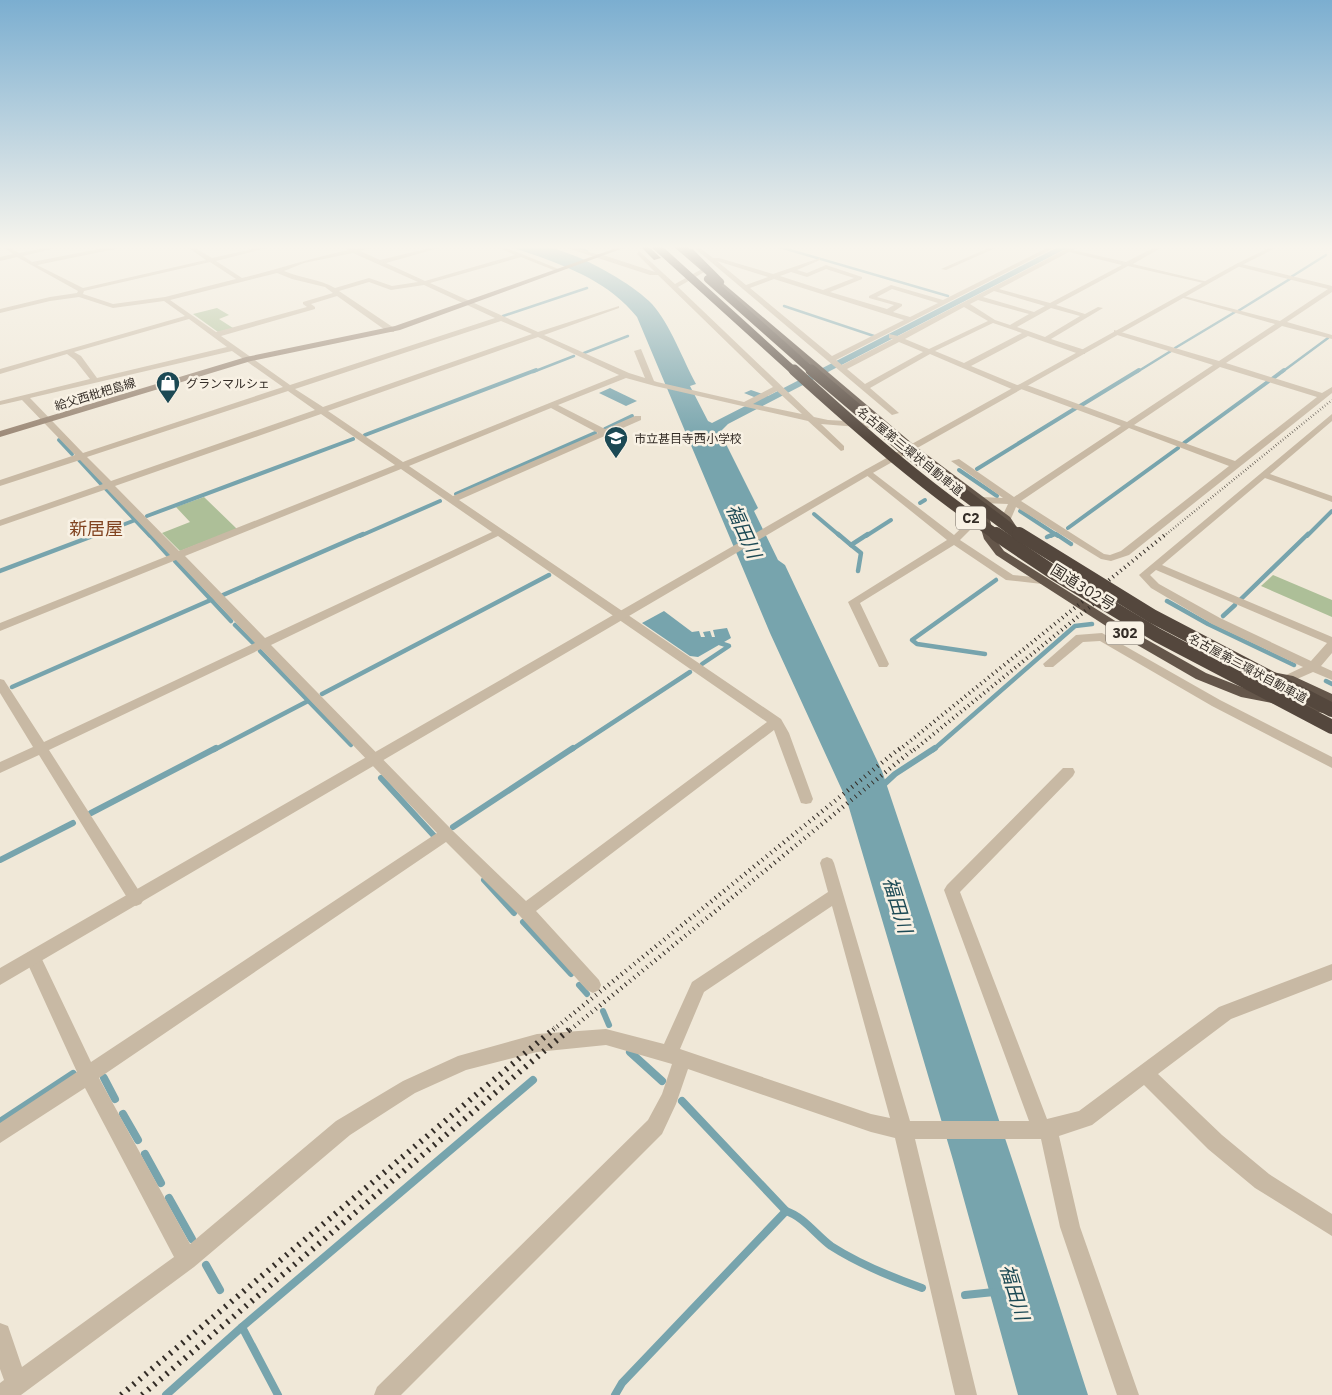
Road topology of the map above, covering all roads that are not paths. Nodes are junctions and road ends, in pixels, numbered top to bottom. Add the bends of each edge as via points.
1 (182, 311) edge
2 (302, 311) edge
3 (362, 311) edge
4 (446, 311) edge
5 (487, 311) edge
6 (604, 311) edge
7 (699, 311) edge
8 (724, 311) edge
9 (728, 311) edge
10 (744, 311) edge
11 (747, 311) edge
12 (752, 311) edge
13 (773, 311) edge
14 (925, 311) edge
15 (950, 311) edge
16 (977, 311) edge
17 (1024, 311) edge
18 (1040, 311) edge
19 (1070, 311) edge
20 (1095, 311) edge
21 (1155, 311) edge
22 (1235, 311) edge
23 (1300, 311) edge
24 (887, 312) edge
25 (1035, 314) junction
26 (1086, 316) junction
27 (190, 317) junction
28 (502, 318) junction
29 (910, 319) junction
30 (993, 320) junction
31 (1281, 324) junction
32 (744, 326) junction
33 (1011, 327) junction
34 (391, 330) junction
35 (768, 332) junction
36 (1117, 332) junction
37 (885, 333) junction
38 (1028, 333) junction
39 (215, 335) junction
40 (537, 335) junction
41 (1332, 337) edge
42 (897, 338) junction
43 (1046, 339) junction
44 (234, 348) junction
45 (68, 351) junction
46 (638, 351) dead end
47 (930, 351) junction
48 (1082, 352) junction
49 (250, 359) junction
50 (833, 360) junction
51 (1220, 364) junction
52 (965, 366) junction
53 (843, 368) junction
54 (0, 372) edge
55 (626, 375) junction
56 (95, 380) junction
57 (653, 384) junction
58 (863, 386) junction
59 (1019, 387) junction
60 (289, 388) junction
61 (780, 388) junction
62 (1332, 389) edge
63 (850, 394) junction
64 (1322, 396) junction
65 (24, 397) junction
66 (0, 403) edge
67 (747, 404) junction
68 (552, 405) junction
69 (321, 411) junction
70 (895, 413) dead end
71 (1332, 417) edge
72 (638, 418) dead end
73 (47, 420) junction
74 (813, 420) junction
75 (1128, 425) junction
76 (887, 426) junction
77 (604, 433) junction
78 (0, 434) edge
79 (911, 447) junction
80 (841, 448) dead end
81 (82, 456) junction
82 (956, 460) dead end
83 (1236, 465) junction
84 (401, 466) junction
85 (868, 472) junction
86 (1264, 475) junction
87 (0, 483) edge
88 (110, 485) junction
89 (967, 490) junction
90 (1332, 499) edge
91 (451, 500) junction
92 (981, 500) junction
93 (1014, 501) junction
94 (982, 513) junction
95 (1006, 519) junction
96 (0, 523) edge
97 (498, 532) junction
98 (954, 540) junction
99 (178, 555) junction
100 (1155, 566) junction
101 (1042, 581) junction
102 (622, 616) junction
103 (0, 627) edge
104 (1332, 643) edge
105 (264, 644) junction
106 (883, 664) dead end
107 (1049, 664) dead end
108 (1184, 667) junction
109 (1313, 667) junction
110 (1332, 676) edge
111 (1288, 679) junction
112 (0, 683) edge
113 (1190, 687) junction
114 (1332, 700) edge
115 (1332, 710) edge
116 (776, 722) junction
117 (1332, 727) edge
118 (41, 749) junction
119 (377, 759) junction
120 (1332, 763) edge
121 (0, 768) edge
122 (1068, 772) dead end
123 (806, 799) dead end
124 (447, 834) junction
125 (827, 863) dead end
126 (836, 895) junction
127 (136, 898) junction
128 (525, 910) junction
129 (33, 958) junction
130 (1332, 972) edge
131 (0, 977) edge
132 (593, 985) dead end
133 (676, 1057) junction
134 (1144, 1073) junction
135 (88, 1075) junction
136 (907, 1130) junction
137 (1041, 1130) junction
138 (0, 1134) edge
139 (1332, 1226) edge
140 (188, 1260) junction
141 (0, 1334) edge
142 (9, 1389) edge
143 (385, 1395) edge
144 (966, 1395) edge
145 (1128, 1395) edge

1 - 27 street
2 - 39 street
3 - 34 street
4 - 34 main road, 給父西枇杷島線
5 - 28 street
6 - 40 street
7 - 61 street
8 - 32 highway, bridge
9 - 32 highway, 名古屋第二環状自動車道 / C2, bridge
10 - 35 highway, 名古屋第二環状自動車道 / C2, bridge
11 - 35 highway, bridge
12 - 63 highway, 国道302号 / 302
13 - 50 street
14 - 29 street
15 - 42 street
16 - 30 street
17 - 25 street
18 - 25 street
19 - 26 street
20 - 26 street
21 - 36 street
22 - 31 street
23 - 31 street
24 - 29 street
25 - 33 street
26 - 43 street
27 - 39 street
27 - 45 street
28 - 40 street
28 - 60 street
29 - 37 street
30 - 33 street
30 - 47 street
31 - 41 street
31 - 51 street
32 - 117 highway, 名古屋第二環状自動車道 / C2, bridge via 898,462 1007,543 1157,635
33 - 38 street
34 - 49 main road, 給父西枇杷島線
35 - 115 highway, 名古屋第二環状自動車道 / C2, bridge via 914,458 1023,538 1158,618
36 - 48 street
36 - 51 street
37 - 42 street
37 - 50 street
38 - 43 street
38 - 52 street
39 - 44 street
40 - 55 street
40 - 69 street
42 - 47 street
42 - 53 street
43 - 48 street
44 - 49 street
44 - 56 street
45 - 54 street
45 - 56 street via 78,358
46 - 57 street
47 - 52 street
47 - 58 street
48 - 59 street
49 - 60 street
49 - 73 main road, 給父西枇杷島線
50 - 53 street
51 - 64 street
51 - 75 street
52 - 59 street
53 - 58 street
55 - 57 street
55 - 68 street
56 - 65 street
57 - 67 street
58 - 63 street
58 - 70 street
59 - 75 street
59 - 79 street
60 - 69 street
60 - 81 street
61 - 67 street
61 - 74 street
62 - 64 street
63 - 76 highway, 国道302号 / 302
64 - 83 street
65 - 66 street
65 - 73 street
67 - 74 street
68 - 77 street
68 - 84 street
69 - 84 street
69 - 88 street
71 - 86 street
72 - 77 street
73 - 78 main road, 給父西枇杷島線
73 - 81 street
74 - 76 street
74 - 80 street
75 - 83 street
75 - 93 street
76 - 79 highway, 国道302号 / 302
77 - 91 street
79 - 85 street
79 - 89 highway, 国道302号 / 302
81 - 87 street
81 - 88 street
82 - 93 street
83 - 93 street via 1126,553 1111,558 1101,556
84 - 91 street
84 - 99 street
85 - 98 street
85 - 102 street
86 - 90 street
86 - 100 street
88 - 96 street
88 - 99 street
89 - 92 highway, 国道302号 / 302
89 - 94 highway, 国道302号 / 302 via 977,500
91 - 97 street
92 - 93 street
92 - 95 highway, 国道302号 / 302
93 - 95 street
94 - 98 street
94 - 101 highway, 国道302号 / 302 via 992,546
95 - 111 highway, 国道302号 / 302 via 1034,564 1145,633 1216,664
97 - 102 street
97 - 105 street
98 - 101 street via 1010,578
98 - 106 street via 854,602
99 - 103 street
99 - 105 street
100 - 104 street
100 - 109 street via 1144,576 1155,586 1216,621
101 - 108 highway, 国道302号 / 302
102 - 116 street
102 - 119 street
104 - 109 street
105 - 118 street
105 - 119 street
107 - 113 street via 1080,638 1102,637
108 - 113 street
108 - 115 highway, 国道302号 / 302 via 1241,692
109 - 110 street
109 - 111 street
111 - 114 highway, 国道302号 / 302
112 - 118 street
113 - 120 street
116 - 123 street
116 - 128 street
118 - 121 street
118 - 127 street
119 - 124 street
119 - 127 street
122 - 137 street via 952,890
124 - 128 street
124 - 135 street
125 - 126 street
126 - 133 street via 698,987
126 - 136 street
127 - 129 street
128 - 132 street
129 - 131 street
129 - 135 street
130 - 134 street via 1225,1013
133 - 136 street via 871,1123
133 - 140 street via 606,1037 537,1043 464,1062 408,1087 343,1128
133 - 143 street via 670,1098 655,1127
134 - 137 street via 1085,1118
134 - 139 street via 1215,1142 1262,1181
135 - 138 street
135 - 140 street
136 - 137 street
136 - 144 street
137 - 145 street via 1070,1227
140 - 142 street
141 - 142 street

